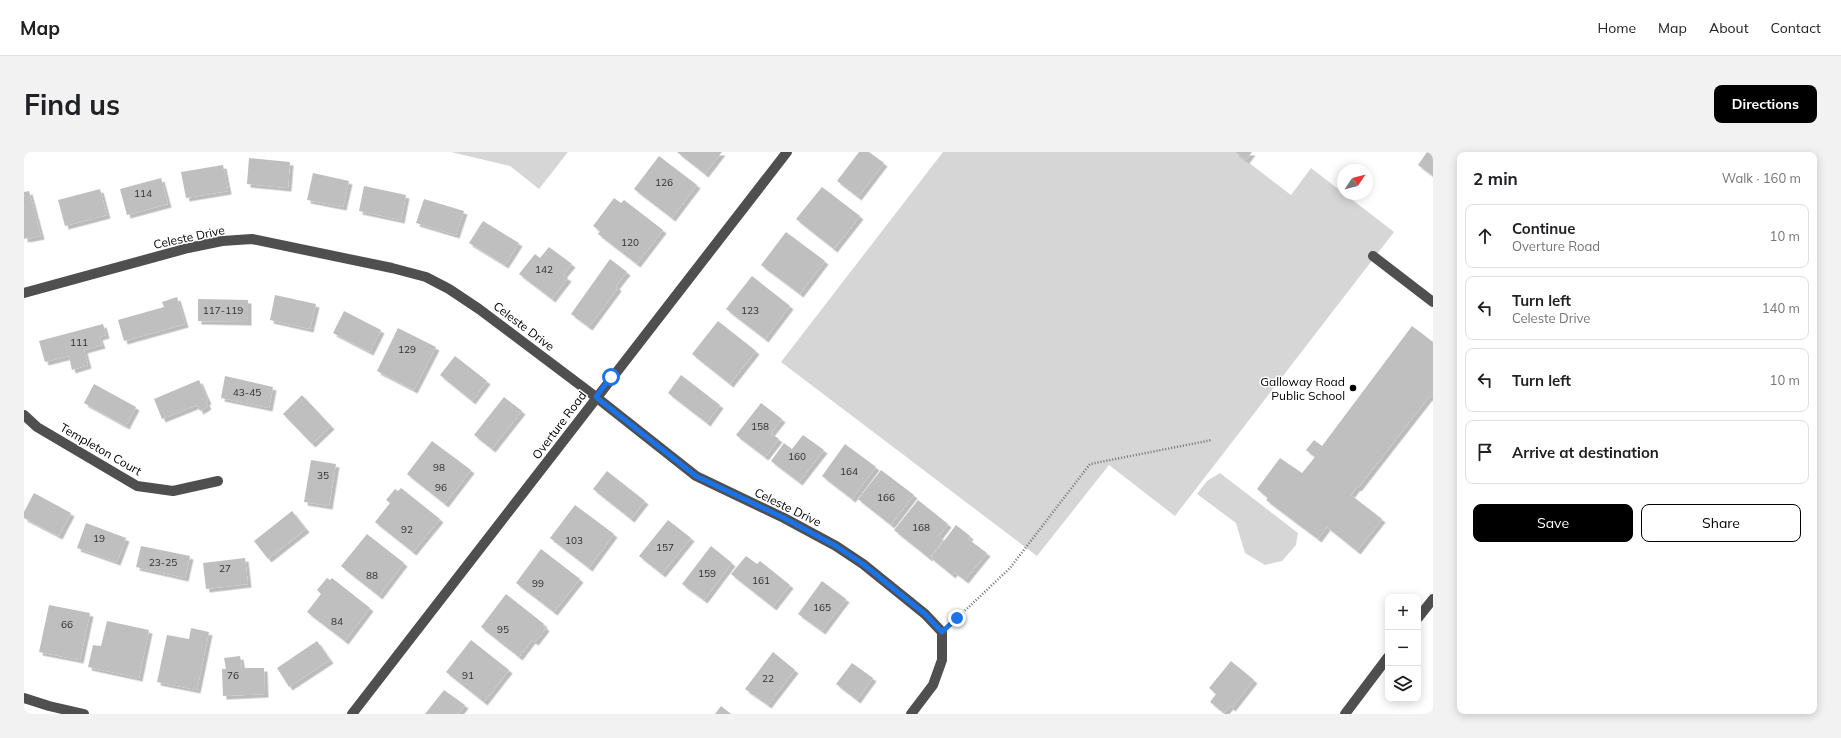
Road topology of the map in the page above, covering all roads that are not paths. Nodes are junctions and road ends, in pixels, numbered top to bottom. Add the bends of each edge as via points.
1 (787, 152) edge
2 (1373, 256) dead end
3 (24, 293) edge
4 (1433, 302) edge
5 (596, 397) junction
6 (24, 416) edge
7 (218, 482) dead end
8 (1433, 599) edge
9 (1421, 614) edge
10 (1385, 662) edge
11 (24, 698) edge
12 (84, 714) edge
13 (352, 714) edge
14 (911, 714) edge
15 (1345, 714) edge

1 - 5 street, Overture Road
2 - 4 street
3 - 5 street, Celeste Drive via 222,241 252,239 282,244 426,277 479,309
5 - 13 street, Overture Road
5 - 14 street, Celeste Drive via 696,476 836,546 863,564 925,614 942,632 942,660 934,685
6 - 7 street, Templeton Court via 36,428 137,486 173,491
8 - 9 street
10 - 15 street
11 - 12 street

